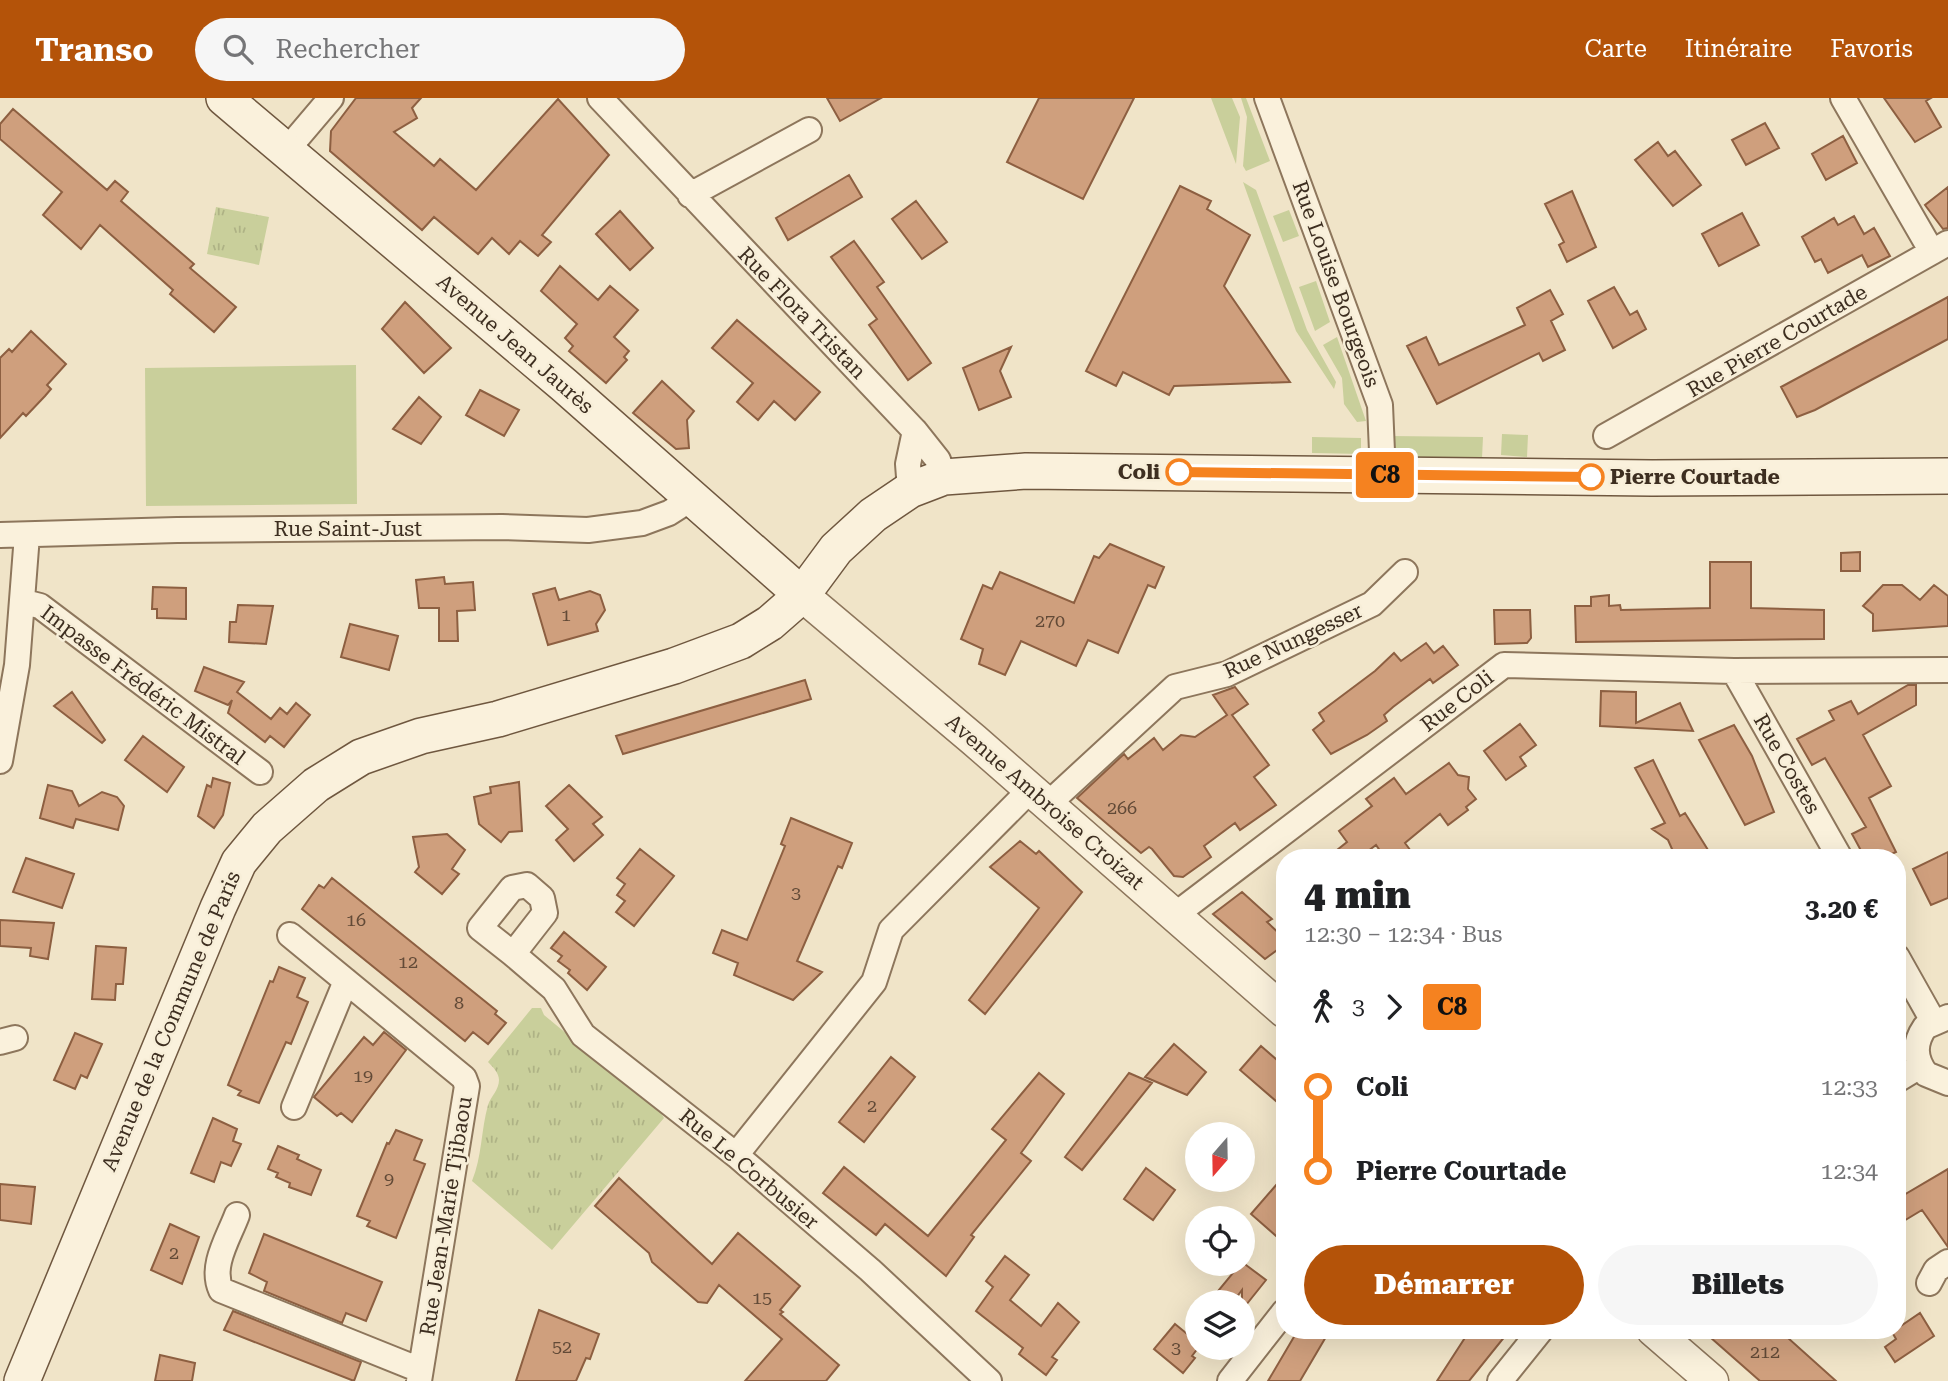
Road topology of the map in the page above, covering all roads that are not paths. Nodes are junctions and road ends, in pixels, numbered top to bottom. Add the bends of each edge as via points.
1 (224, 98) edge
2 (331, 98) edge
3 (600, 98) edge
4 (1267, 98) edge
5 (1843, 98) edge
6 (810, 130) dead end
7 (286, 151) junction
8 (690, 195) junction
9 (1940, 248) edge
10 (915, 431) junction
11 (1606, 436) dead end
12 (1383, 475) junction
13 (1948, 476) edge
14 (944, 477) junction
15 (910, 490) junction
16 (691, 499) junction
17 (0, 535) edge
18 (27, 535) junction
19 (1405, 572) dead end
20 (802, 595) junction
21 (24, 602) junction
22 (1734, 670) junction
23 (1948, 670) edge
24 (0, 761) edge
25 (260, 772) dead end
26 (1039, 798) junction
27 (1835, 849) edge
28 (1175, 915) junction
29 (290, 935) dead end
30 (513, 954) dead end
31 (1906, 970) edge
32 (346, 981) junction
33 (1276, 1004) edge
34 (1940, 1019) edge
35 (1920, 1066) junction
36 (1906, 1075) edge
37 (1948, 1083) edge
38 (294, 1107) dead end
39 (737, 1155) junction
40 (237, 1215) dead end
41 (1948, 1262) edge
42 (1929, 1283) dead end
43 (1276, 1322) edge
44 (1534, 1339) edge
45 (1663, 1339) edge
46 (419, 1376) edge
47 (22, 1381) edge
48 (989, 1381) edge
49 (1230, 1381) edge
50 (1500, 1381) edge
51 (1712, 1381) edge

1 - 7 main road, Avenue Jean Jaurès
2 - 7 street
3 - 8 street, Rue Flora Tristan
4 - 12 street, Rue Louise Bourgeois via 1380,405
5 - 9 street
6 - 8 street
7 - 16 main road, Avenue Jean Jaurès via 544,368
8 - 10 street, Rue Flora Tristan
9 - 11 street, Rue Pierre Courtade
10 - 14 street, Rue Flora Tristan via 938,460
10 - 15 street via 908,464
12 - 13 main road, Avenue de la Commune de Paris
12 - 14 main road, Avenue de la Commune de Paris via 1026,471
14 - 15 main road, Avenue de la Commune de Paris
15 - 20 main road, Avenue de la Commune de Paris via 835,549
16 - 18 street, Rue Saint-Just via 642,523 587,530 502,527
16 - 20 main road, Avenue Jean Jaurès
17 - 18 street, Rue Saint-Just
18 - 21 street
19 - 26 street, Rue Nungesser via 1372,604 1227,674 1175,687
20 - 26 street, Avenue Ambroise Croizat
20 - 47 main road, Avenue de la Commune de Paris via 741,641 674,666 361,757 316,785 267,828 239,862 218,908
21 - 24 street
21 - 25 street, Impasse Frédéric Mistral via 40,606
22 - 23 street, Rue Coli
22 - 27 street, Rue Costes
22 - 28 street, Rue Coli via 1504,665
26 - 28 street, Avenue Ambroise Croizat
26 - 39 street, Rue Nungesser via 891,930 874,982
28 - 33 street, Avenue Ambroise Croizat
29 - 32 street, Rue Jean-Marie Tjibaou
30 - 39 street, Rue Le Corbusier via 554,989 583,1035
31 - 34 street
32 - 38 street
32 - 46 street, Rue Jean-Marie Tjibaou via 464,1078 467,1086
34 - 35 street via 1919,1035 1916,1056
35 - 36 street
35 - 37 street via 1935,1080
39 - 48 street, Rue Le Corbusier
40 - 46 street via 216,1269 221,1290
41 - 42 street
43 - 49 street
44 - 50 street
45 - 51 street

